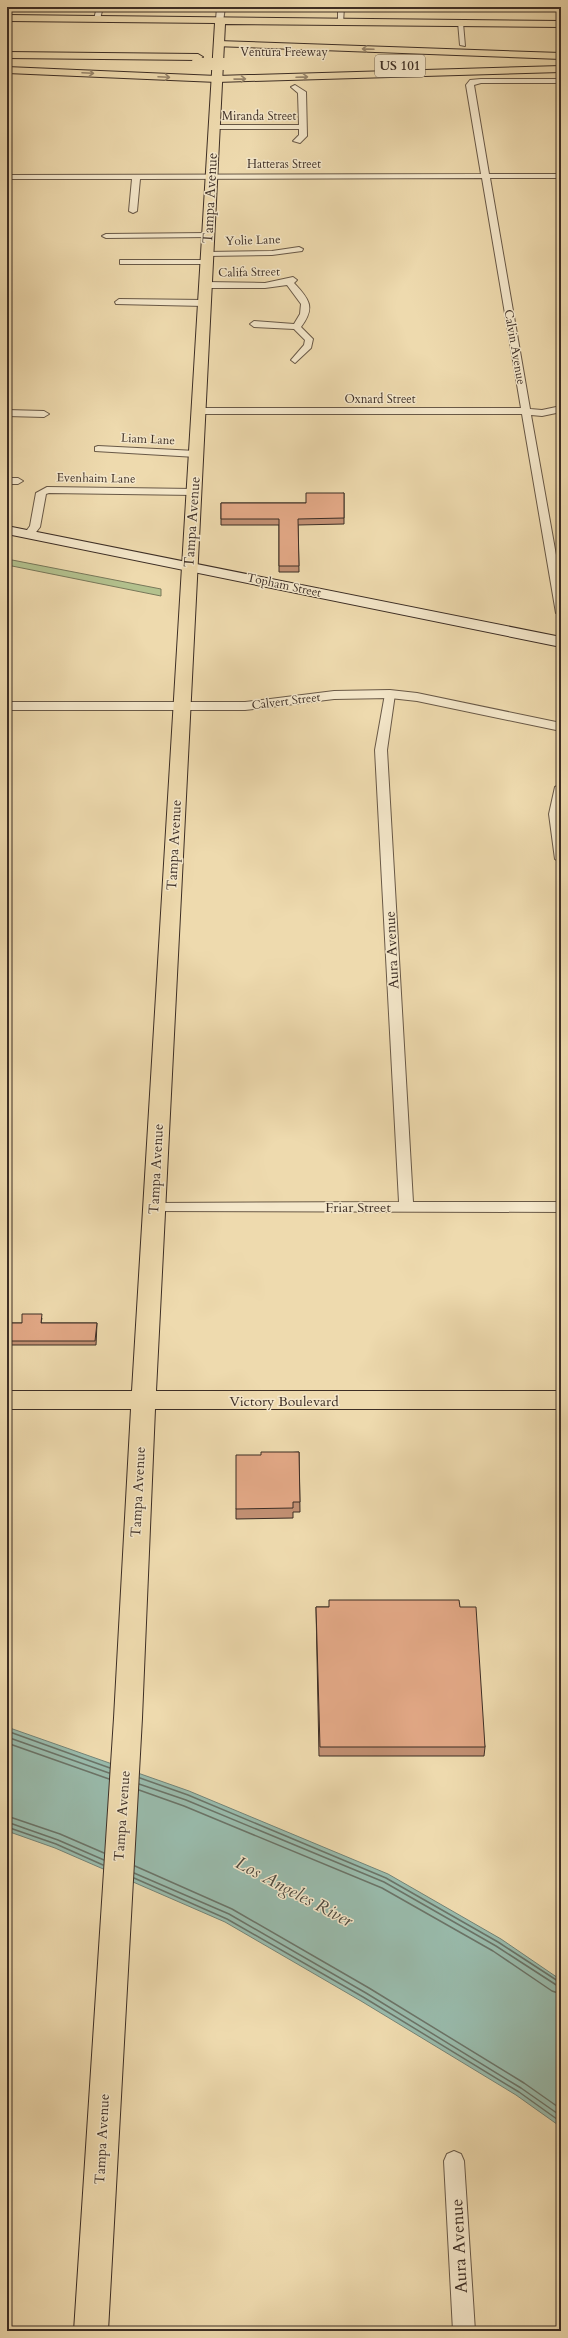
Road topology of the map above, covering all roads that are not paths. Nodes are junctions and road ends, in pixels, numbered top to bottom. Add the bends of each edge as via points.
1 (100, 7) edge
2 (221, 7) edge
3 (341, 7) edge
4 (7, 18) edge
5 (97, 19) junction
6 (220, 20) junction
7 (342, 22) junction
8 (460, 23) junction
9 (561, 24) edge
10 (218, 44) junction
11 (463, 45) dead end
12 (7, 55) edge
13 (263, 57) dead end
14 (561, 57) edge
15 (197, 60) junction
16 (243, 61) dead end
17 (7, 63) edge
18 (310, 65) dead end
19 (561, 68) edge
20 (7, 70) edge
21 (217, 79) junction
22 (561, 81) edge
23 (295, 87) dead end
24 (214, 127) junction
25 (303, 127) junction
26 (297, 141) dead end
27 (212, 176) junction
28 (484, 176) junction
29 (561, 176) edge
30 (7, 177) edge
31 (136, 177) junction
32 (133, 211) dead end
33 (106, 236) dead end
34 (208, 236) junction
35 (298, 249) dead end
36 (207, 258) junction
37 (123, 262) dead end
38 (205, 285) junction
39 (119, 302) dead end
40 (204, 303) junction
41 (254, 324) dead end
42 (296, 327) junction
43 (295, 360) dead end
44 (561, 409) edge
45 (198, 411) junction
46 (527, 412) junction
47 (7, 413) edge
48 (44, 414) dead end
49 (98, 449) dead end
50 (196, 454) junction
51 (18, 481) dead end
52 (7, 482) edge
53 (194, 492) junction
54 (7, 530) edge
55 (29, 534) junction
56 (190, 566) junction
57 (561, 613) edge
58 (561, 642) edge
59 (390, 694) junction
60 (7, 706) edge
61 (181, 706) junction
62 (561, 727) edge
63 (561, 787) edge
64 (561, 859) edge
65 (406, 1207) junction
66 (561, 1207) edge
67 (154, 1208) junction
68 (7, 1400) edge
69 (561, 1400) edge
70 (143, 1401) junction
71 (454, 2161) dead end
72 (91, 2331) edge
73 (464, 2331) edge

1 - 5 street
2 - 6 street, Tampa Avenue
3 - 7 street
4 - 5 main road
5 - 6 main road
6 - 7 main road
6 - 10 main road, Tampa Avenue
7 - 8 main road
8 - 9 main road
8 - 11 street
14 -> 10 main road
10 - 21 main road, Tampa Avenue
12 - 15 main road, Ventura Freeway
13 - 14 main road, Ventura Freeway / US 101
15 - 16 main road, Ventura Freeway, bridge
15 - 17 main road, Ventura Freeway
18 - 19 main road, Ventura Freeway / US 101
21 -> 19 main road
20 -> 21 main road
21 - 24 main road, Tampa Avenue
22 - 28 street, Calvin Avenue via 473,82 470,85
23 - 25 street via 302,92
24 - 25 street, Miranda Street
24 - 27 main road, Tampa Avenue
25 - 26 street via 303,136
27 - 28 street, Hatteras Street
27 - 31 street, Hatteras Street
27 - 34 main road, Tampa Avenue
28 - 29 street, Hatteras Street
28 - 46 street, Calvin Avenue
30 - 31 street, Hatteras Street
31 - 32 street
33 - 34 street
34 - 36 main road, Tampa Avenue
35 - 36 street, Yolie Lane
36 - 37 street, Yolie Lane
36 - 38 main road, Tampa Avenue
38 - 40 main road, Tampa Avenue
38 - 42 street, Califa Street via 291,282 306,305 307,313
39 - 40 street
40 - 45 main road, Tampa Avenue
41 - 42 street
42 - 43 street via 310,339 308,346
44 - 46 street, Oxnard Street via 542,413
45 - 46 street, Oxnard Street
45 - 50 main road, Tampa Avenue
46 - 57 street, Calvin Avenue
47 - 48 street
49 - 50 street, Liam Lane
50 - 53 main road, Tampa Avenue
51 - 52 street
53 - 55 street, Evenhaim Lane via 47,490 41,493 35,527
53 - 56 main road, Tampa Avenue
54 - 55 main road, Topham Street
55 - 56 main road, Topham Street
56 - 58 main road, Topham Street
56 - 61 main road, Tampa Avenue
59 - 61 street, Calvert Street via 334,695 257,706
59 - 62 street, Calvert Street via 417,697
59 - 65 street, Aura Avenue via 381,750
60 - 61 street, Calvert Street
61 - 67 main road, Tampa Avenue
63 - 64 street via 555,821
65 - 66 street, Friar Street
65 - 67 street, Friar Street
67 - 70 main road, Tampa Avenue
68 - 70 main road, Victory Boulevard
69 - 70 main road, Victory Boulevard
70 - 72 main road, Tampa Avenue via 128,1718
71 - 73 street, Aura Avenue

